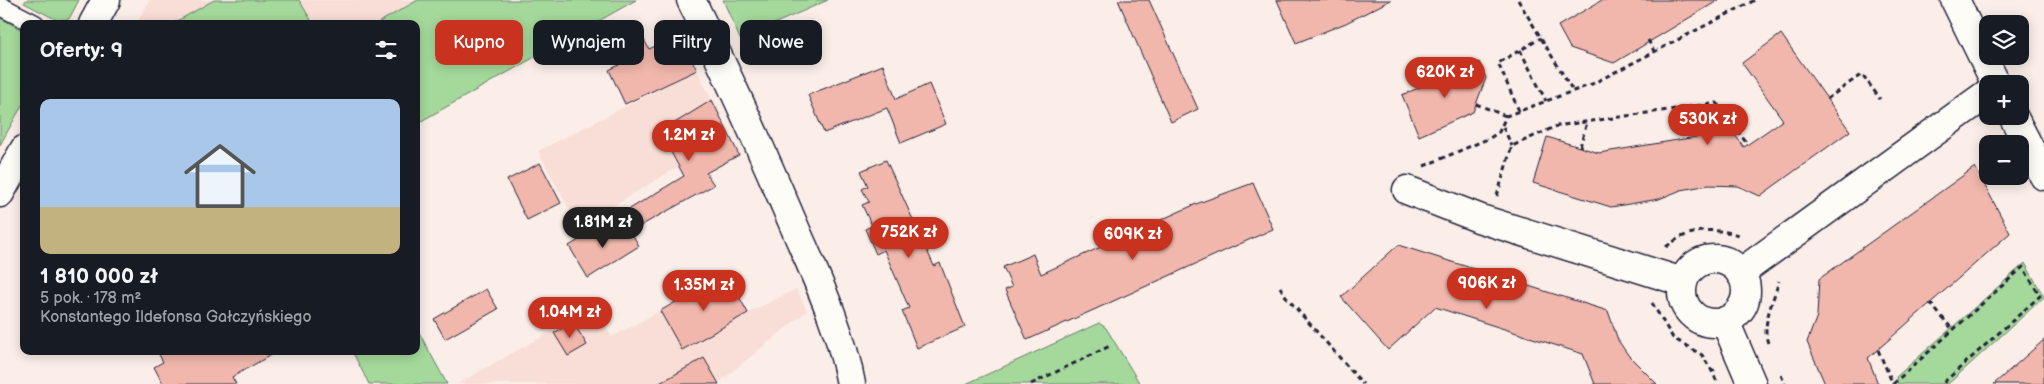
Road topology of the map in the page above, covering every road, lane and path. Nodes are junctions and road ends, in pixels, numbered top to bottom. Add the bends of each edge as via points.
1 (106, 0) edge
2 (691, 0) edge
3 (1518, 0) edge
4 (1755, 0) edge
5 (1954, 0) edge
6 (0, 6) edge
7 (27, 20) edge
8 (95, 20) edge
9 (1541, 38) junction
10 (1648, 40) dead end
11 (1520, 50) junction
12 (1655, 53) junction
13 (1992, 75) edge
14 (1573, 92) junction
15 (1827, 99) dead end
16 (1880, 99) dead end
17 (1979, 100) edge
18 (1546, 102) junction
19 (1476, 104) dead end
20 (1519, 111) junction
21 (1506, 116) junction
22 (1587, 122) junction
23 (2018, 125) edge
24 (1502, 126) junction
25 (1748, 145) dead end
26 (1512, 146) junction
27 (1580, 147) dead end
28 (20, 157) edge
29 (1423, 166) dead end
30 (2044, 176) edge
31 (1407, 190) dead end
32 (0, 193) edge
33 (1494, 204) dead end
34 (1749, 238) dead end
35 (1660, 251) dead end
36 (1740, 273) junction
37 (1782, 273) dead end
38 (1683, 282) junction
39 (1280, 287) dead end
40 (1930, 303) dead end
41 (1726, 321) junction
42 (1953, 330) junction
43 (1112, 345) dead end
44 (1878, 350) dead end
45 (1742, 359) junction
46 (851, 384) edge
47 (1031, 384) edge
48 (1364, 384) edge
49 (1718, 384) edge
50 (1752, 384) edge
51 (1893, 384) edge
52 (1942, 384) edge

1 - 8 street
2 - 46 street via 743,105 821,288 837,328
3 - 9 path
4 - 12 path
5 - 13 street
6 - 7 lane
9 - 11 path
9 - 14 path
10 - 12 path
11 - 18 path
11 - 20 path via 1498,63
12 - 14 path
14 - 18 path
15 - 16 path via 1862,74
17 - 36 street
18 - 20 path
19 - 21 path
20 - 21 path
21 - 24 path
22 - 25 path via 1717,103
22 - 26 path via 1557,126
22 - 27 path
23 - 30 street
24 - 26 path
24 - 29 path via 1490,138
26 - 33 path
28 - 32 street
31 - 38 street via 1481,219
34 - 35 path via 1723,230 1701,230 1672,242
36 - 38 street via 1724,260 1708,259 1694,266
36 - 41 street via 1745,283 1745,299 1740,310
37 - 45 path via 1768,322 1766,336 1770,347
38 - 41 street via 1683,299 1692,315 1708,323
39 - 48 path
40 - 42 path
41 - 45 street
42 - 51 path
42 - 52 path via 2023,267 2040,296
43 - 47 path
44 - 51 path
45 - 49 path via 1712,372
45 - 50 street

